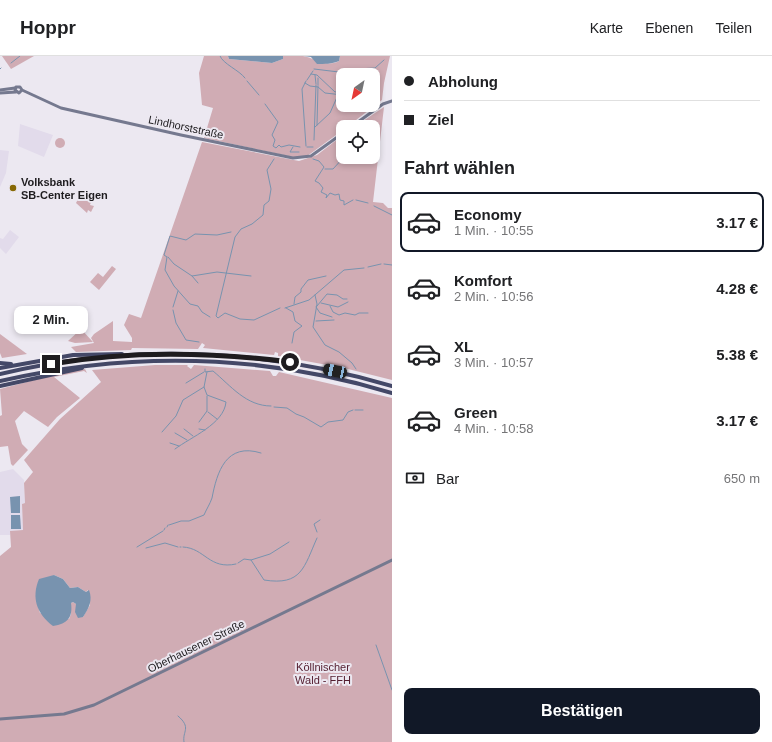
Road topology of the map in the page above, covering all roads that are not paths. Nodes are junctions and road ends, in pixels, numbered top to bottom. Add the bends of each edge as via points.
1 (0, 90) edge
2 (15, 90) junction
3 (22, 90) junction
4 (0, 93) edge
5 (392, 101) edge
6 (360, 120) edge
7 (336, 138) edge
8 (128, 355) junction
9 (0, 363) edge
10 (102, 363) junction
11 (18, 364) junction
12 (0, 368) edge
13 (0, 374) edge
14 (0, 381) edge
15 (0, 386) edge
16 (392, 386) edge
17 (392, 393) edge
18 (392, 560) edge
19 (0, 719) edge

1 - 2 street
2 - 3 street via 20,93
2 - 3 street, Lindhorststraße via 19,86
2 - 4 street
3 - 7 street, Lindhorststraße via 61,108 293,158 311,156
5 - 6 street via 371,111
8 - 11 highway via 80,354
8 - 13 highway via 66,361
8 - 16 highway via 207,354 266,359 335,371
9 - 11 highway
10 - 14 highway via 56,369
10 - 15 highway via 96,367 54,373
10 - 17 highway via 187,360 257,364 332,377
11 - 12 highway
18 - 19 street, Oberhausener Straße via 94,705 64,714

